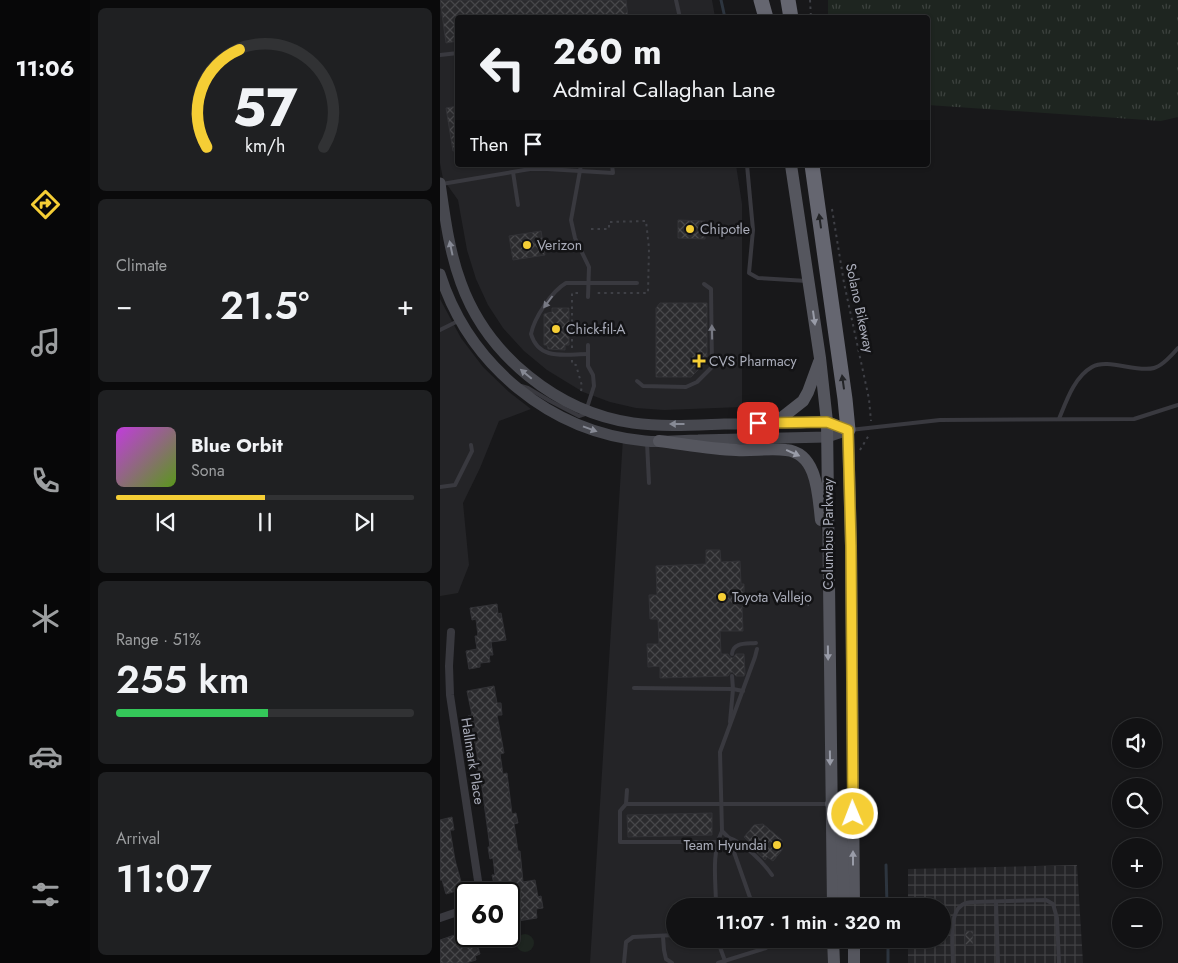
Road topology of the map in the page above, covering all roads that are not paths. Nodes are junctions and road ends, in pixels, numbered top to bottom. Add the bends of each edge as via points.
1 (676, 0) edge
2 (762, 0) edge
3 (767, 0) edge
4 (788, 0) edge
5 (679, 15) edge
6 (766, 15) edge
7 (767, 15) edge
8 (790, 15) edge
9 (455, 53) edge
10 (440, 55) edge
11 (529, 167) edge
12 (581, 167) edge
13 (612, 167) edge
14 (748, 167) edge
15 (791, 167) edge
16 (812, 167) edge
17 (580, 171) junction
18 (513, 172) junction
19 (440, 184) edge
20 (518, 206) dead end
21 (440, 274) edge
22 (808, 281) junction
23 (588, 283) junction
24 (637, 283) dead end
25 (704, 284) dead end
26 (588, 297) dead end
27 (460, 321) junction
28 (440, 330) edge
29 (588, 345) dead end
30 (1178, 348) edge
31 (588, 354) junction
32 (820, 358) junction
33 (637, 381) dead end
34 (514, 386) junction
35 (1178, 405) edge
36 (587, 409) junction
37 (1058, 419) junction
38 (827, 422) junction
39 (774, 423) junction
40 (848, 430) junction
41 (828, 438) junction
42 (653, 442) junction
43 (471, 445) dead end
44 (650, 483) dead end
45 (440, 487) edge
46 (828, 604) junction
47 (451, 632) dead end
48 (756, 643) dead end
49 (757, 649) dead end
50 (732, 654) dead end
51 (732, 676) dead end
52 (634, 688) dead end
53 (733, 689) junction
54 (743, 691) junction
55 (730, 726) junction
56 (627, 790) dead end
57 (626, 804) junction
58 (721, 804) junction
59 (831, 804) junction
60 (722, 831) junction
61 (729, 838) junction
62 (717, 842) junction
63 (772, 875) dead end
64 (478, 882) edge
65 (716, 898) edge
66 (750, 898) edge
67 (833, 898) edge
68 (844, 898) edge
69 (854, 898) edge
70 (996, 902) junction
71 (455, 913) edge
72 (440, 918) edge
73 (663, 936) junction
74 (666, 936) edge
75 (720, 948) edge
76 (766, 948) dead end
77 (833, 948) edge
78 (853, 948) edge
79 (725, 961) junction
80 (624, 963) edge
81 (672, 963) edge
82 (718, 963) edge
83 (834, 963) edge
84 (854, 963) edge
85 (953, 963) edge
86 (998, 963) edge
87 (1059, 963) edge

1 - 5 lane
2 - 6 highway
3 - 7 highway
4 - 8 highway
9 - 10 lane
11 - 17 lane
11 - 18 lane
12 - 17 lane
13 - 17 lane via 613,173
14 - 22 lane via 752,230 749,273 758,278
15 - 22 main road, Columbus Parkway
40 -> 16 highway, Columbus Parkway
17 - 23 lane via 571,220 588,266
18 - 19 lane
18 - 20 lane
36 -> 19 main road via 556,395 525,373 501,350 482,325 456,270
21 - 27 main road
22 -> 32 main road, Columbus Parkway
23 - 24 lane
23 - 26 lane
23 -> 31 lane via 566,283 558,288 534,323 531,334 536,346 546,353
33 -> 25 lane via 643,386 686,387 697,382 712,367 711,289
27 - 28 lane
27 - 34 main road via 489,361
29 - 31 lane
30 - 37 lane via 1155,368 1093,366 1073,387
31 - 36 lane via 594,386
32 - 38 main road, Columbus Parkway
32 - 39 main road via 803,401
34 - 36 lane via 528,388 579,416 586,414
34 -> 42 main road via 570,421 601,433
35 - 37 lane via 1134,419
39 -> 36 main road via 634,423
37 - 40 lane via 940,420
38 - 39 main road
38 - 40 main road
38 - 41 main road, Columbus Parkway
40 - 41 main road
69 -> 40 main road, Columbus Parkway
41 - 42 main road
41 - 46 main road, Columbus Parkway
42 - 44 lane
42 -> 46 main road via 735,450 786,450 796,452 804,459 816,475
43 - 45 lane via 472,451 455,485
46 -> 59 main road, Columbus Parkway
47 - 64 street, Hallmark Place via 450,695
48 - 50 lane via 738,644 732,649
49 - 54 lane
51 - 53 lane
52 - 53 lane
53 - 54 lane
53 - 55 lane
54 - 55 lane
55 - 58 lane via 720,752
56 - 57 lane
57 - 58 lane
57 - 62 lane via 620,812 620,842
58 - 59 lane
58 - 60 lane
59 - 67 main road, Columbus Parkway
59 - 68 main road via 841,812
60 - 61 lane
60 - 62 lane
61 - 63 lane via 736,840
61 - 66 lane
62 - 65 lane
70 - 85 lane via 963,904 957,910 953,918
70 - 86 lane
70 - 87 lane via 1046,900 1053,904 1057,918
71 - 72 street
73 - 74 lane
73 - 80 lane via 633,936 626,942
73 - 81 lane via 666,959
75 - 79 lane
76 - 79 lane
77 - 83 main road
78 - 84 main road
79 - 82 lane

